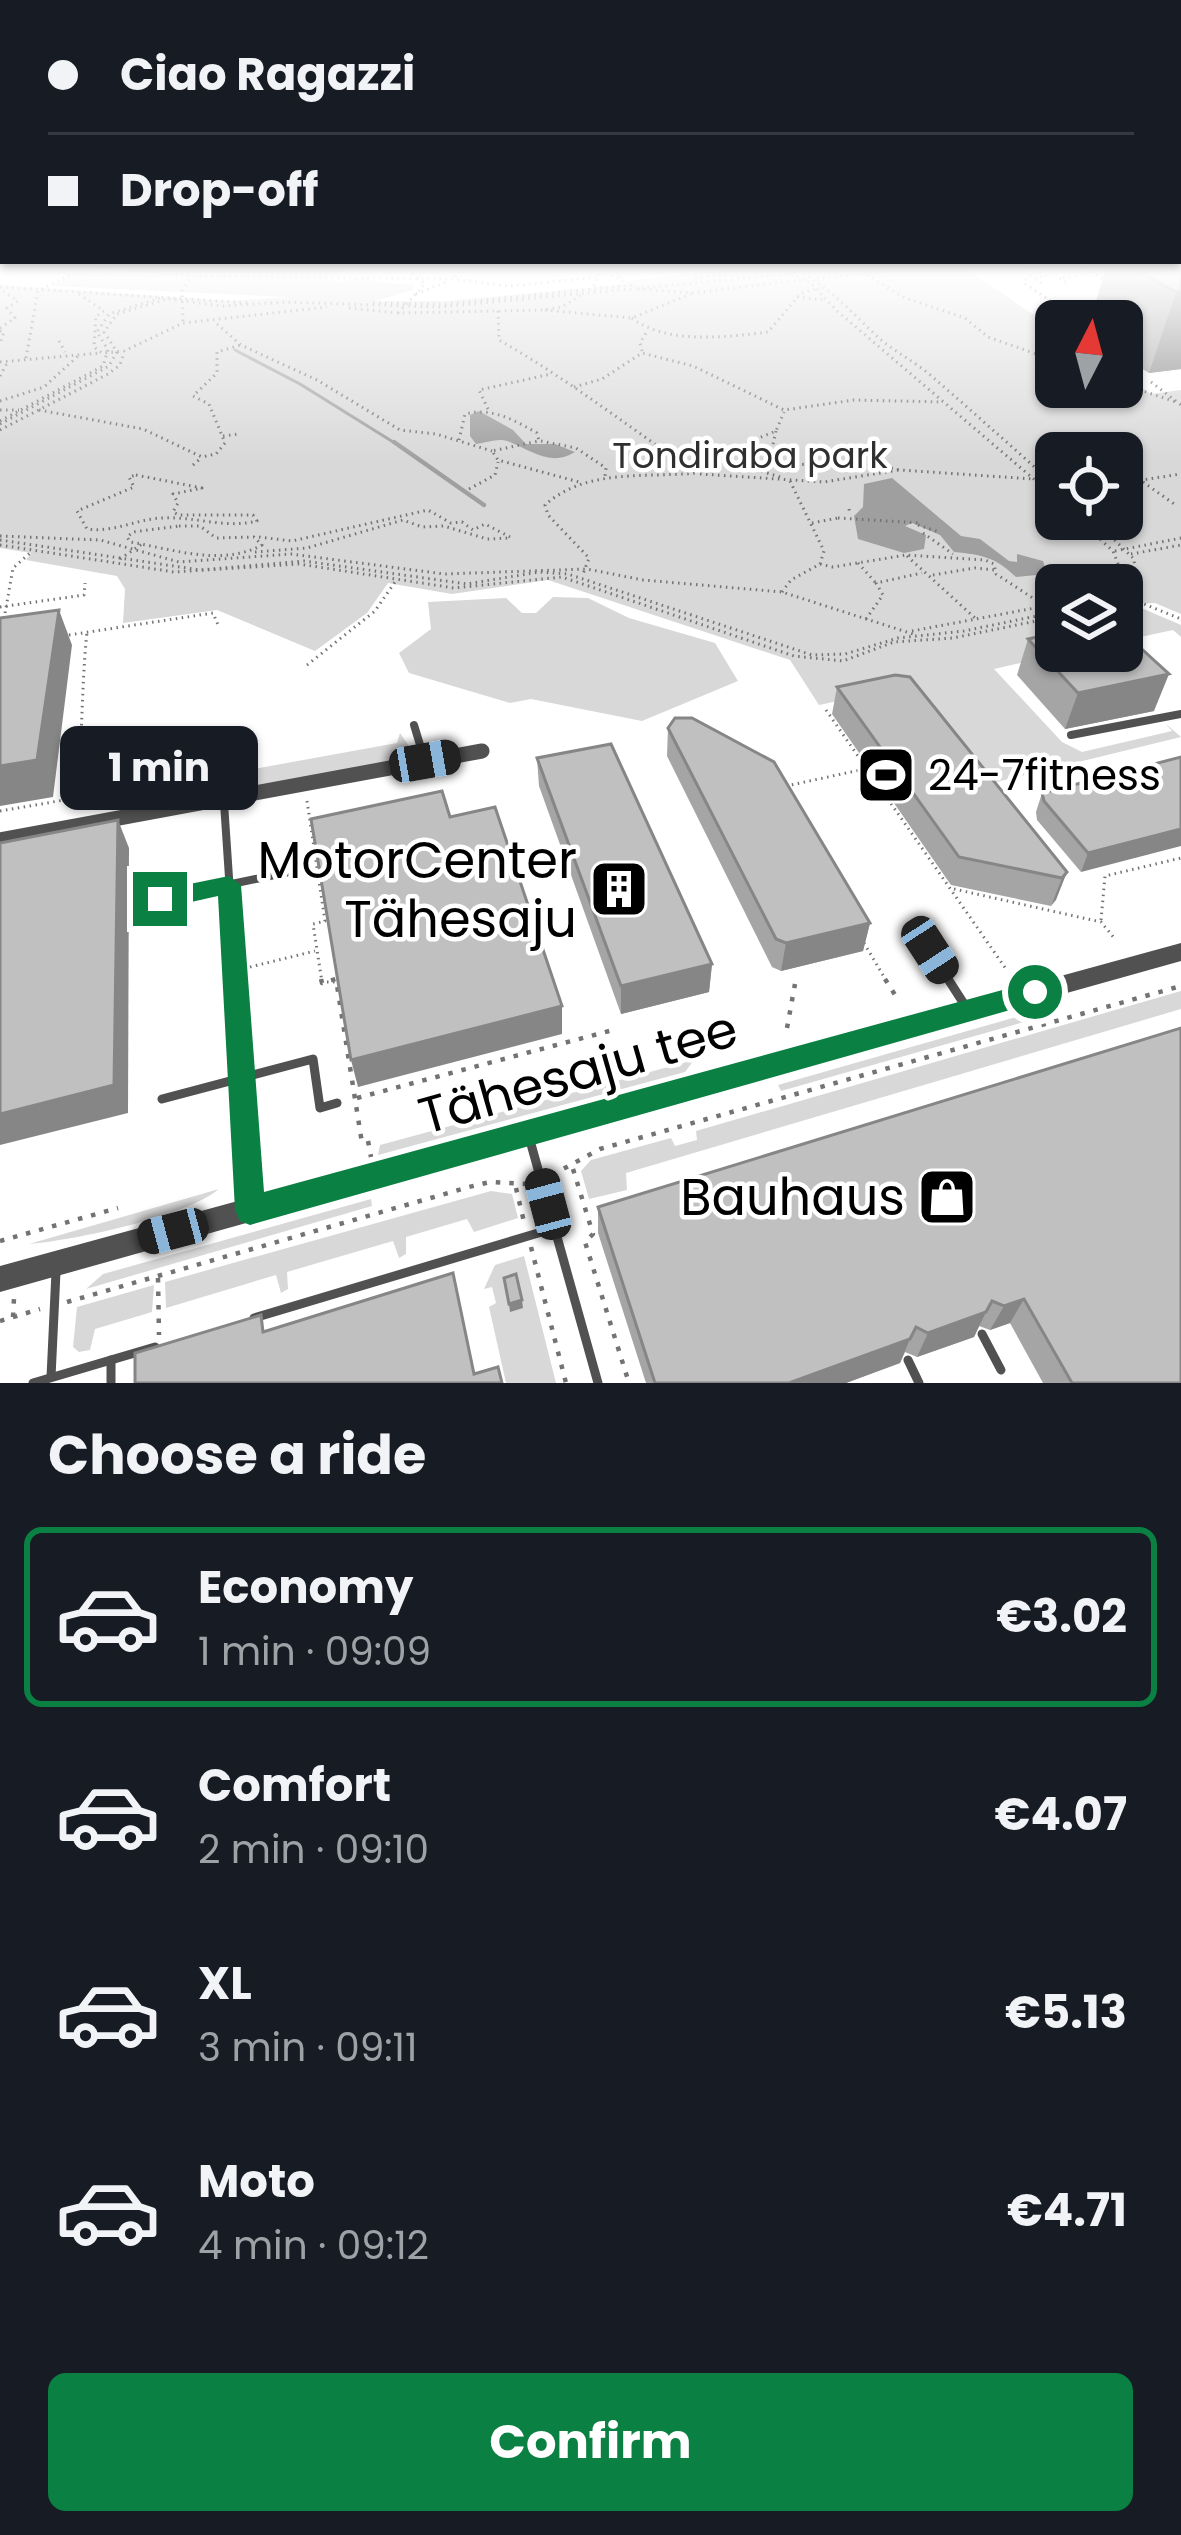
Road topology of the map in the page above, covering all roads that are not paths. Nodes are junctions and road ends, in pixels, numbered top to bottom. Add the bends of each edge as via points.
1 (1156, 702) dead end
2 (1169, 713) junction
3 (1181, 714) edge
4 (414, 724) dead end
5 (1071, 735) dead end
6 (482, 751) dead end
7 (425, 761) junction
8 (188, 764) dead end
9 (224, 799) junction
10 (189, 806) junction
11 (0, 840) edge
12 (289, 872) dead end
13 (229, 885) junction
14 (160, 899) dead end
15 (917, 930) dead end
16 (1181, 952) edge
17 (968, 1010) junction
18 (241, 1078) junction
19 (162, 1099) dead end
20 (337, 1103) dead end
21 (528, 1134) junction
22 (250, 1210) junction
23 (555, 1228) junction
24 (57, 1262) junction
25 (0, 1279) edge
26 (246, 1320) edge
27 (982, 1334) dead end
28 (159, 1346) edge
29 (111, 1360) junction
30 (908, 1360) dead end
31 (1001, 1370) dead end
32 (51, 1377) junction
33 (33, 1383) edge
34 (111, 1383) edge
35 (598, 1383) edge
36 (919, 1383) edge

1 - 2 lane
2 - 3 lane
2 - 5 lane
4 - 7 lane
6 - 7 street
7 - 9 street
8 - 10 lane
9 - 10 street
9 - 13 lane
10 - 11 street
12 - 13 lane
13 - 14 lane
13 - 18 lane
15 - 17 lane
16 - 17 street, Tähesaju tee
17 - 21 street, Tähesaju tee
18 - 19 lane
18 - 20 lane via 313,1059 320,1108
18 - 22 lane
21 - 22 street, Tähesaju tee
21 - 23 lane
22 - 24 street, Tähesaju tee
23 - 26 lane
23 - 35 lane
24 - 25 street, Tähesaju tee
24 - 32 lane
27 - 31 lane
28 - 29 lane
29 - 32 lane
29 - 34 lane
30 - 36 lane
32 - 33 lane

